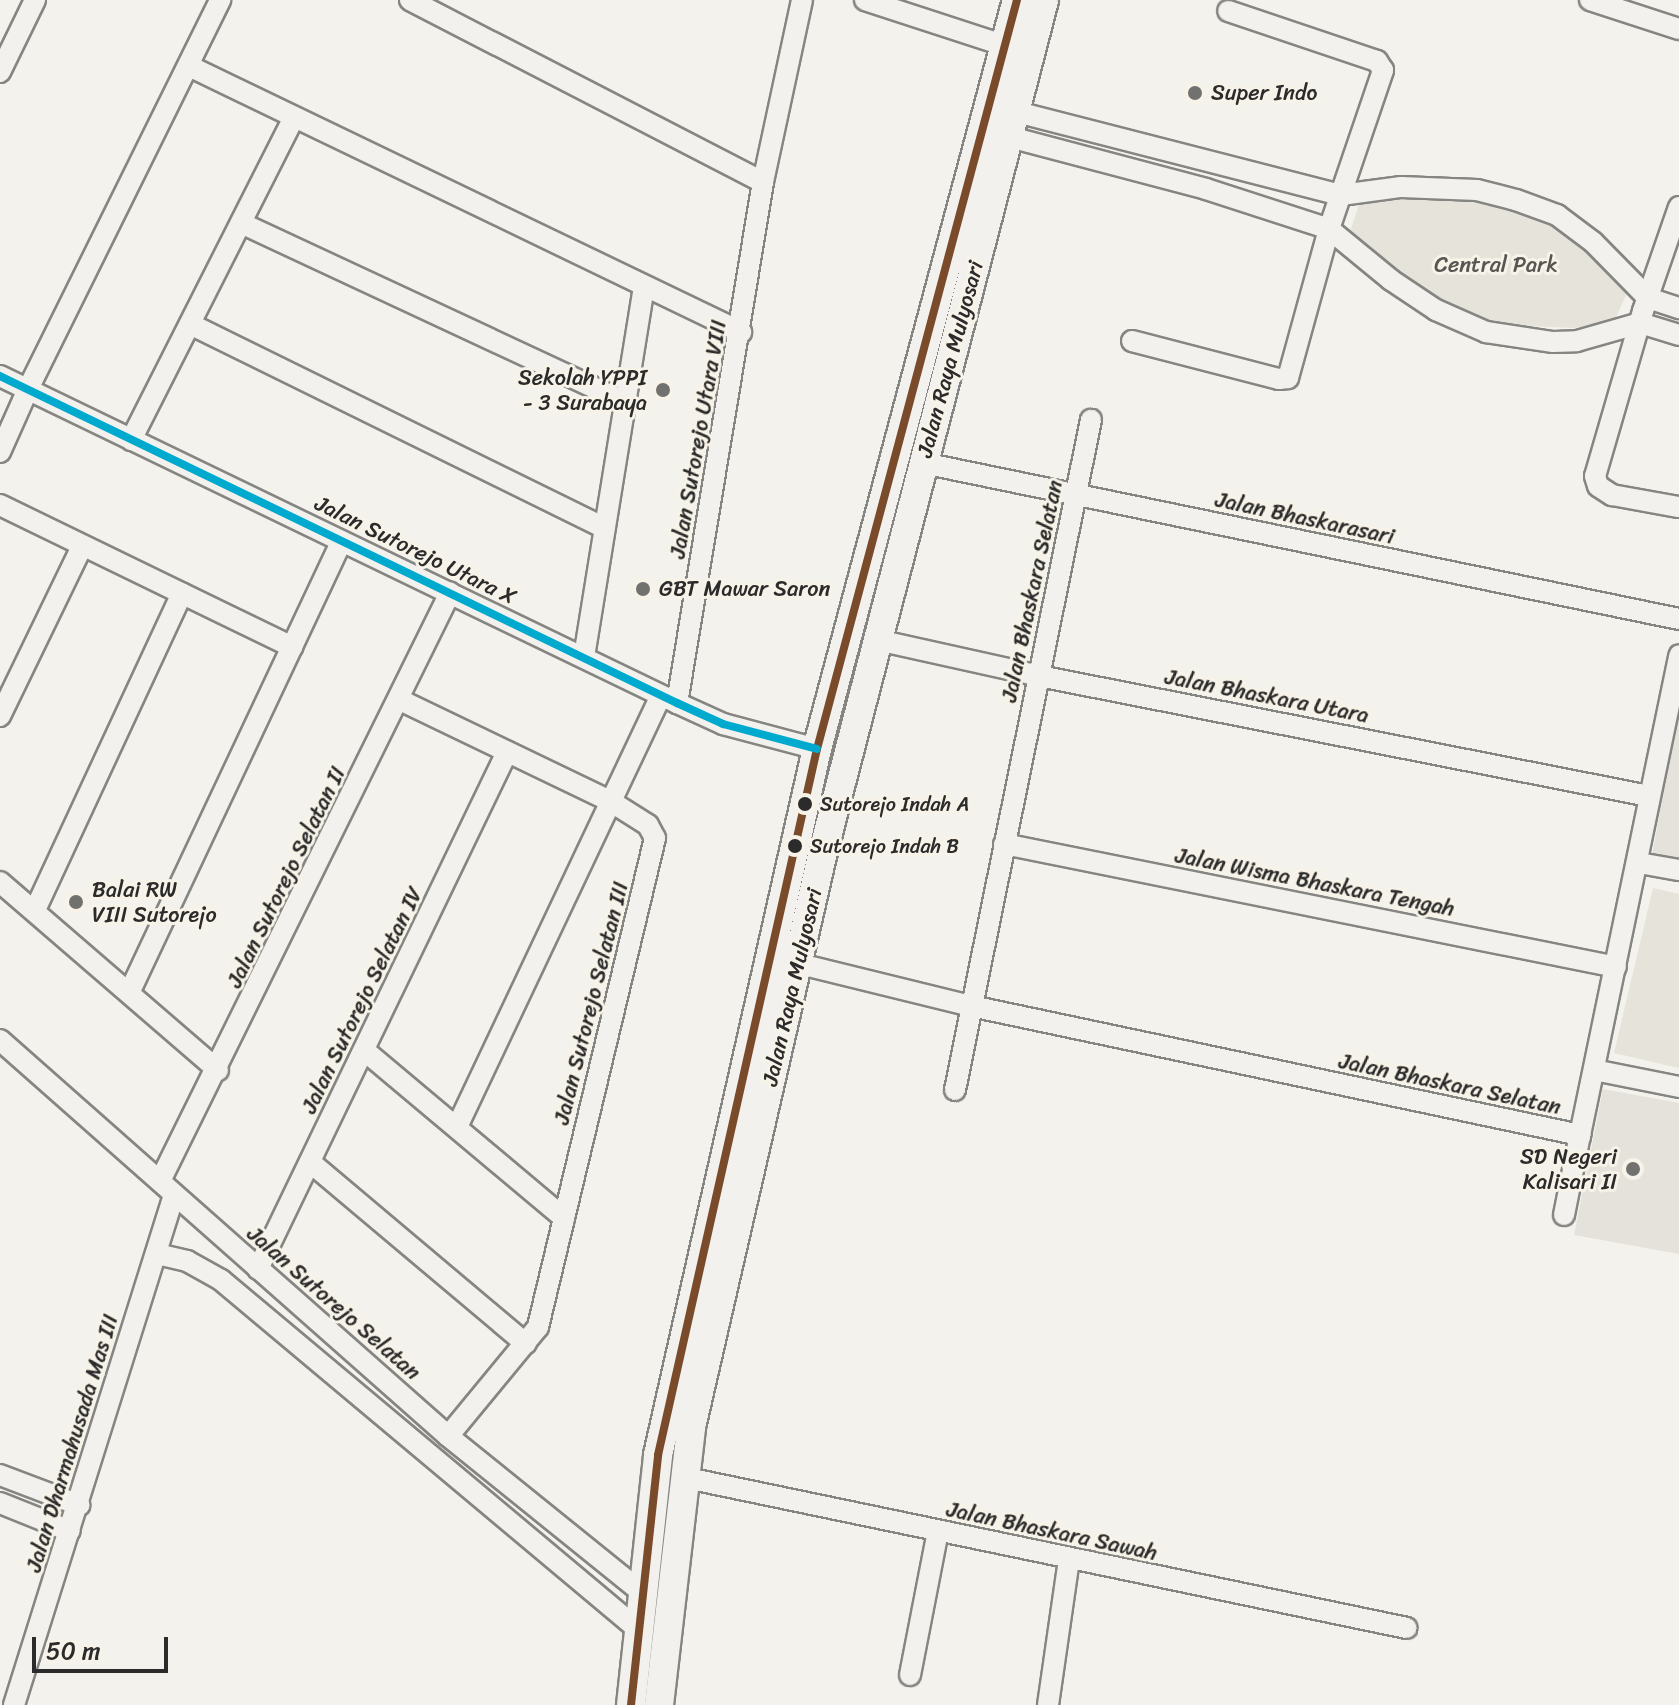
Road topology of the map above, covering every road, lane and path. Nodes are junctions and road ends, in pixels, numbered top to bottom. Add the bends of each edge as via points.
1 (35, 0) edge
2 (220, 0) edge
3 (410, 0) edge
4 (802, 0) edge
5 (865, 0) edge
6 (1017, 0) edge
7 (1044, 0) edge
8 (1590, 0) edge
9 (1228, 11) dead end
10 (1679, 29) edge
11 (1006, 46) junction
12 (189, 66) junction
13 (0, 72) edge
14 (294, 118) junction
15 (1010, 124) junction
16 (1213, 161) junction
17 (763, 182) junction
18 (1206, 189) junction
19 (1341, 195) junction
20 (1679, 207) edge
21 (241, 223) junction
22 (1329, 229) junction
23 (644, 286) junction
24 (1648, 298) junction
25 (1679, 308) edge
26 (1640, 323) junction
27 (190, 324) junction
28 (741, 332) junction
29 (1679, 335) edge
30 (1132, 341) dead end
31 (0, 376) edge
32 (28, 389) junction
33 (627, 403) junction
34 (1091, 420) dead end
35 (131, 440) junction
36 (0, 452) edge
37 (923, 463) junction
38 (1076, 496) junction
39 (0, 505) edge
40 (1679, 507) edge
41 (604, 528) junction
42 (342, 541) junction
43 (82, 546) junction
44 (880, 569) junction
45 (450, 593) junction
46 (182, 594) junction
47 (1679, 619) edge
48 (877, 640) junction
49 (292, 647) junction
50 (1679, 655) edge
51 (584, 657) junction
52 (1039, 676) junction
53 (400, 700) junction
54 (669, 700) junction
55 (0, 716) edge
56 (817, 749) junction
57 (507, 752) junction
58 (1649, 796) junction
59 (610, 801) junction
60 (1004, 844) junction
61 (1639, 863) junction
62 (1679, 870) edge
63 (0, 882) edge
64 (35, 910) junction
65 (800, 964) junction
66 (1616, 967) junction
67 (130, 991) junction
68 (971, 1006) junction
69 (0, 1040) edge
70 (365, 1051) junction
71 (764, 1054) junction
72 (218, 1070) junction
73 (1594, 1070) junction
74 (1679, 1087) edge
75 (955, 1090) dead end
76 (754, 1096) junction
77 (457, 1127) junction
78 (1580, 1135) junction
79 (310, 1162) junction
80 (167, 1188) junction
81 (1564, 1215) dead end
82 (564, 1218) junction
83 (157, 1254) junction
84 (258, 1269) junction
85 (526, 1344) junction
86 (448, 1436) junction
87 (0, 1475) edge
88 (687, 1478) junction
89 (0, 1503) edge
90 (79, 1505) junction
91 (70, 1531) junction
92 (938, 1531) junction
93 (1069, 1559) junction
94 (644, 1594) junction
95 (1407, 1628) dead end
96 (640, 1631) junction
97 (910, 1675) dead end
98 (14, 1705) edge
99 (631, 1705) edge
100 (659, 1705) edge
101 (1048, 1705) edge

1 - 13 street
2 - 12 street
3 - 17 street
4 - 17 street, Jalan Sutorejo Utara VIII
5 - 11 street
6 - 11 main road, Jalan Raya Mulyosari
7 - 15 main road, Jalan Raya Mulyosari
8 - 10 street
9 - 19 street via 1383,66
11 - 44 main road, Jalan Raya Mulyosari
12 - 14 street
12 - 32 street
14 - 21 street
14 - 23 street
15 - 16 street
15 - 18 street
15 - 37 main road, Jalan Raya Mulyosari
16 - 18 street
16 - 19 street
17 - 28 street, Jalan Sutorejo Utara VIII
18 - 22 street
19 - 22 street
19 - 24 street via 1401,187 1477,190 1516,200 1557,215 1593,242
20 - 24 street
21 - 27 street
21 - 33 street
22 - 26 street via 1414,295 1486,332 1577,341
22 - 30 street via 1293,370 1286,379
23 - 28 street
23 - 33 street
24 - 25 street
24 - 26 street
26 - 29 street
26 - 40 street via 1595,481 1612,495
27 - 35 street
27 - 41 street
28 - 54 street, Jalan Sutorejo Utara VIII
31 - 32 street, Jalan Sutorejo Utara X
32 - 35 street, Jalan Sutorejo Utara X
32 - 36 street
33 - 41 street
34 - 38 street, Jalan Bhaskara Selatan
35 - 42 street, Jalan Sutorejo Utara X
37 - 38 street, Jalan Bhaskarasari
37 - 44 main road, Jalan Raya Mulyosari
38 - 47 street, Jalan Bhaskarasari
38 - 52 street, Jalan Bhaskara Selatan
39 - 43 street
41 - 51 street
42 - 45 street, Jalan Sutorejo Utara X
42 - 49 street
43 - 46 street
43 - 55 street
44 - 48 main road, Jalan Raya Mulyosari
44 - 56 main road, Jalan Raya Mulyosari
45 - 51 street, Jalan Sutorejo Utara X
45 - 53 street, Jalan Sutorejo Selatan II
46 - 49 street
46 - 64 street
48 - 52 street, Jalan Bhaskara Utara
48 - 65 main road, Jalan Raya Mulyosari
49 - 67 street
50 - 58 street, Jalan Bhaskara Selatan
51 - 54 street, Jalan Sutorejo Utara X
52 - 58 street, Jalan Bhaskara Utara
52 - 60 street, Jalan Bhaskara Selatan
53 - 57 street, Jalan Sutorejo Selatan III
53 - 72 street, Jalan Sutorejo Selatan II
54 - 56 street, Jalan Sutorejo Utara X via 723,724
54 - 59 street, Jalan Sutorejo Utara VIII
56 - 71 main road, Jalan Raya Mulyosari
57 - 59 street, Jalan Sutorejo Selatan III
57 - 70 street, Jalan Sutorejo Selatan IV
58 - 61 street, Jalan Bhaskara Selatan
59 - 77 street, Jalan Sutorejo Utara VIII
59 - 82 street, Jalan Sutorejo Selatan III via 648,825 654,842
60 - 66 street, Jalan Wisma Bhaskara Tengah
60 - 68 street, Jalan Bhaskara Selatan
61 - 62 street
61 - 66 street, Jalan Bhaskara Selatan
63 - 64 street
64 - 67 street
65 - 68 street, Jalan Bhaskara Selatan
65 - 71 main road, Jalan Raya Mulyosari
66 - 73 street, Jalan Bhaskara Selatan
67 - 72 street
68 - 75 street, Jalan Bhaskara Selatan
68 - 78 street, Jalan Bhaskara Selatan
69 - 80 street, Jalan Sutorejo Selatan
70 - 77 street
70 - 79 street, Jalan Sutorejo Selatan IV
71 - 76 main road, Jalan Raya Mulyosari
72 - 80 street, Jalan Sutorejo Selatan II
73 - 74 street
73 - 78 street, Jalan Bhaskara Selatan
76 - 88 main road, Jalan Raya Mulyosari via 691,1427
76 - 94 main road, Jalan Raya Mulyosari via 658,1455
77 - 82 street
78 - 81 street
79 - 84 street, Jalan Sutorejo Selatan IV
79 - 85 street
80 - 83 street, Jalan Dharmahusada Mas III
80 - 84 street, Jalan Sutorejo Selatan
82 - 85 street, Jalan Sutorejo Selatan III via 538,1327
83 - 90 street, Jalan Dharmahusada Mas III
83 - 96 street via 187,1261 221,1280
84 - 86 street, Jalan Sutorejo Selatan
85 - 86 street, Jalan Sutorejo Selatan III
86 - 94 street, Jalan Sutorejo Selatan
87 - 90 street
88 - 92 street, Jalan Bhaskara Sawah
88 - 100 main road, Jalan Raya Mulyosari
89 - 91 street
90 - 91 street, Jalan Dharmahusada Mas III
91 - 98 street, Jalan Dharmahusada Mas III
92 - 93 street, Jalan Bhaskara Sawah
92 - 97 street
93 - 95 street, Jalan Bhaskara Sawah
93 - 101 street
94 - 96 main road, Jalan Raya Mulyosari
96 - 99 main road, Jalan Raya Mulyosari

